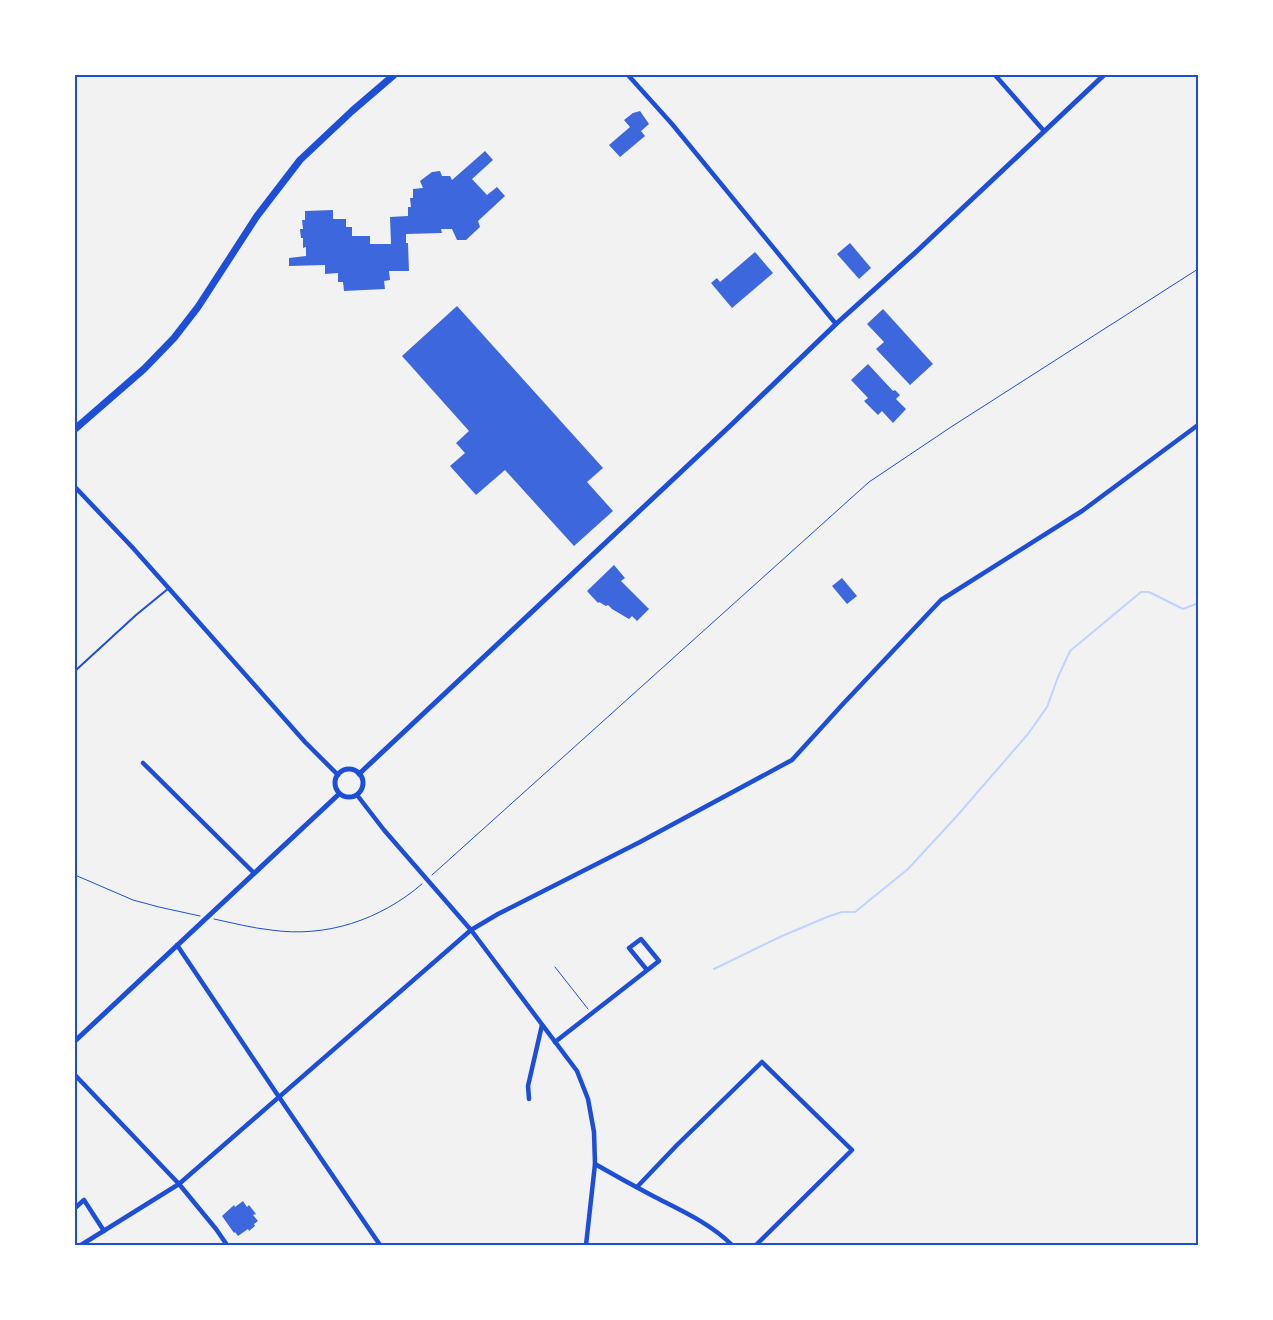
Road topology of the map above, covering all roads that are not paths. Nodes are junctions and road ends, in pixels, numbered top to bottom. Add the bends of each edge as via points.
1 (394, 75) edge
2 (628, 75) edge
3 (996, 75) edge
4 (1104, 75) edge
5 (1044, 131) junction
6 (836, 324) junction
7 (1198, 425) edge
8 (75, 430) edge
9 (75, 487) edge
10 (169, 588) junction
11 (75, 671) edge
12 (143, 763) dead end
13 (359, 774) junction
14 (338, 775) junction
15 (339, 794) junction
16 (357, 795) junction
17 (254, 873) junction
18 (471, 930) junction
19 (177, 945) junction
20 (647, 970) junction
21 (542, 1025) junction
22 (75, 1041) edge
23 (555, 1042) junction
24 (75, 1075) edge
25 (279, 1097) junction
26 (529, 1099) dead end
27 (595, 1164) junction
28 (179, 1184) junction
29 (637, 1188) junction
30 (75, 1208) edge
31 (104, 1231) junction
32 (81, 1245) edge
33 (227, 1245) edge
34 (380, 1245) edge
35 (586, 1245) edge
36 (732, 1245) edge
37 (757, 1245) edge

1 - 8 main road via 300,160 174,338
2 - 6 street
3 - 5 street
4 - 5 street
5 - 6 street
6 - 13 street
7 - 18 street via 1082,511 941,600 792,760
9 - 10 street
10 - 11 lane
10 - 14 street
12 - 17 street
13 - 14 street via 348,770
13 - 16 street via 363,785
14 - 15 street via 335,785
15 - 16 street
15 - 17 street
16 - 18 street
17 - 19 street
18 - 21 street
18 - 25 street
19 - 22 street
19 - 25 street
20 - 20 street via 659,961 641,939 629,948
20 - 23 street
21 - 23 street
21 - 26 street via 528,1086
23 - 27 street via 577,1071 588,1099
24 - 28 street
25 - 28 street
25 - 34 street
27 - 29 street
27 - 35 street
28 - 31 street
28 - 33 street
29 - 36 street via 694,1216
29 - 37 street via 762,1062 852,1150
30 - 31 street via 84,1200
31 - 32 street

